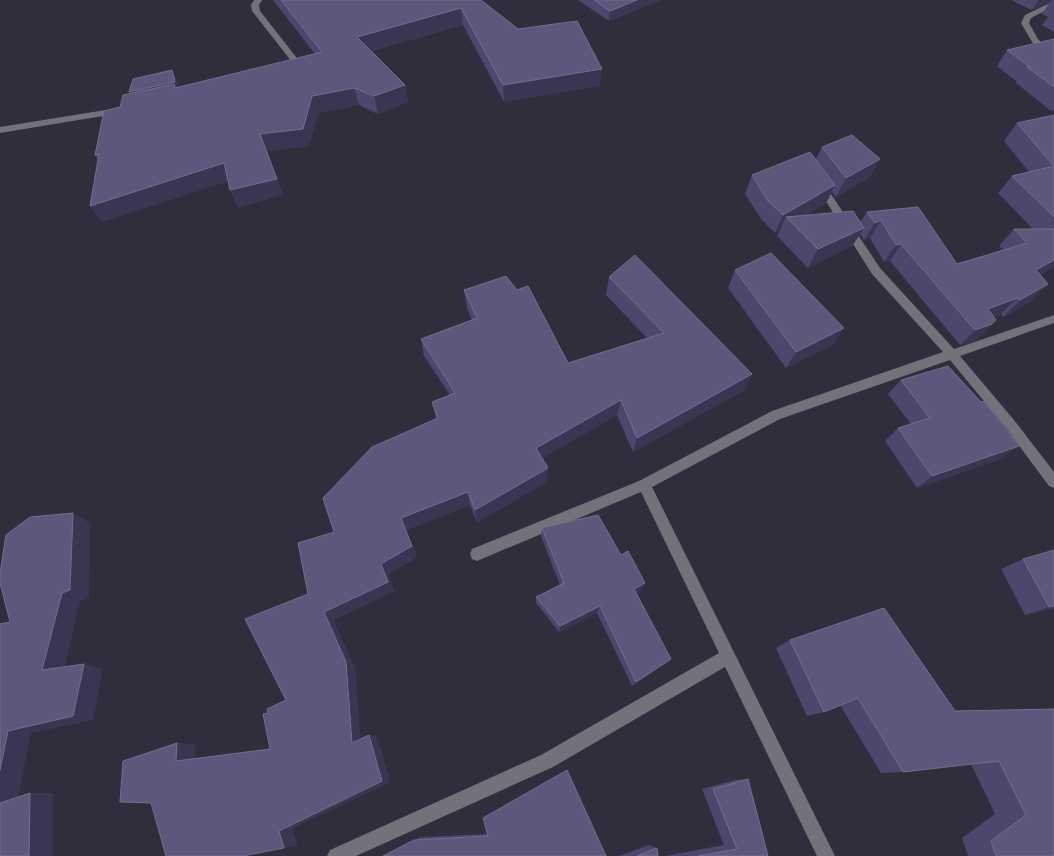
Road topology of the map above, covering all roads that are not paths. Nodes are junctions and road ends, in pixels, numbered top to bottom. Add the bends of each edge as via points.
1 (258, 0) edge
2 (1054, 4) edge
3 (1054, 60) edge
4 (284, 74) edge
5 (131, 108) edge
6 (0, 130) edge
7 (815, 178) edge
8 (1054, 319) edge
9 (951, 353) junction
10 (1054, 482) edge
11 (644, 485) junction
12 (477, 554) dead end
13 (729, 656) junction
14 (336, 856) edge
15 (826, 856) edge

1 - 4 street via 256,11 296,62 296,66
2 - 3 street via 1028,17 1025,23 1035,40
5 - 6 street
7 - 9 street via 876,272
8 - 9 street
9 - 10 street
9 - 11 street via 776,415
11 - 12 street
11 - 13 street
13 - 14 street via 548,761
13 - 15 street

